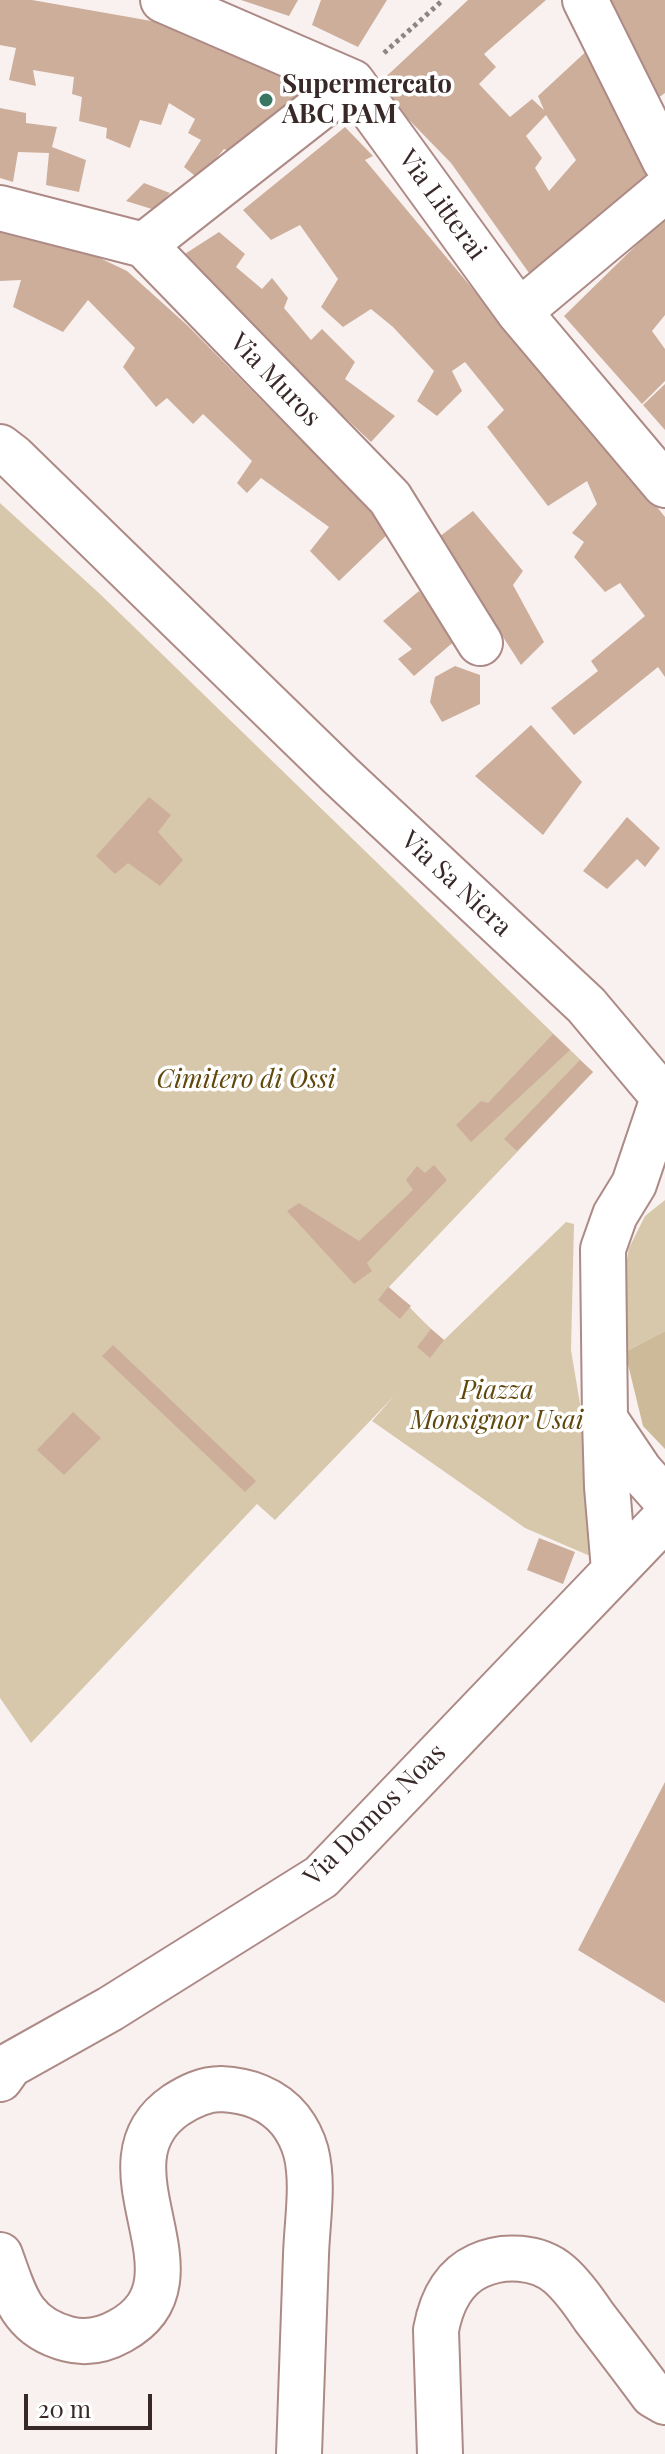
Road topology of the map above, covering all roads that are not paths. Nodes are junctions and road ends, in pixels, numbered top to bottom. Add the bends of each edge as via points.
1 (163, 0) edge
2 (585, 0) edge
3 (352, 82) junction
4 (665, 161) edge
5 (665, 190) edge
6 (0, 208) edge
7 (144, 245) junction
8 (519, 312) junction
9 (0, 447) edge
10 (665, 485) edge
11 (480, 643) dead end
12 (664, 1099) edge
13 (649, 1183) edge
14 (605, 1419) junction
15 (665, 1499) edge
16 (665, 1518) edge
17 (614, 1570) junction
18 (0, 2079) edge
19 (0, 2255) edge
20 (665, 2402) edge
21 (299, 2454) edge
22 (440, 2454) edge

1 - 3 street
2 - 4 street
3 - 7 street
3 - 8 street, Via Litterai
5 - 8 street
6 - 7 street
7 - 11 street, Via Muros via 390,498
8 - 10 street, Via Litterai
9 - 12 street, Via Sa Niera via 586,1005
12 - 13 street, Via Sa Niera
13 - 14 street, Via Sa Niera via 615,1215 603,1249
14 - 15 street
14 - 17 street, Via Sa Niera
16 - 17 street, Via Domos Noas
17 - 18 street, Via Domos Noas via 321,1877 10,2065
19 - 21 street via 15,2297 38,2327 55,2336 93,2341 128,2327 143,2313 159,2273 142,2176 143,2153 152,2131 168,2110 214,2089 239,2089 266,2099 289,2118 306,2153
20 - 22 street via 653,2395 558,2273 512,2258 489,2261 454,2285 439,2312

